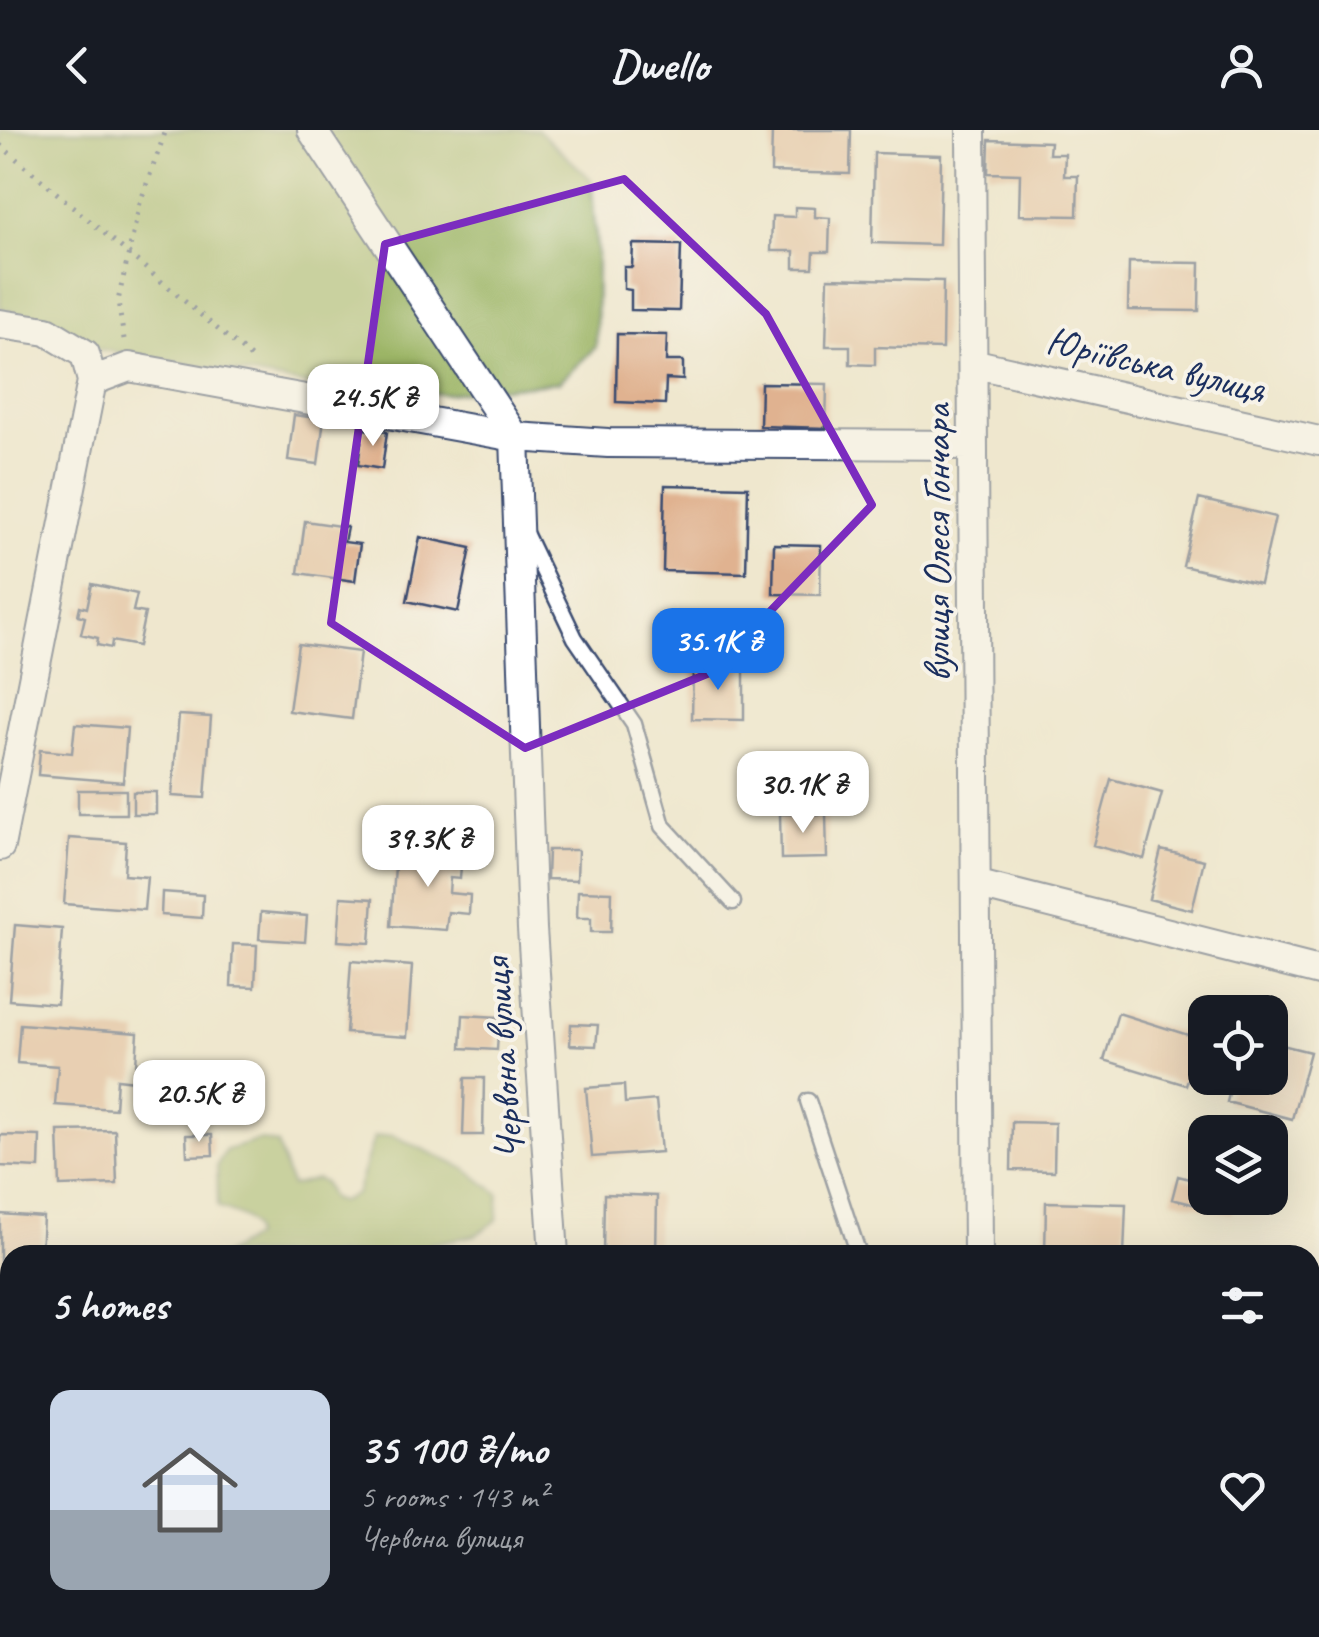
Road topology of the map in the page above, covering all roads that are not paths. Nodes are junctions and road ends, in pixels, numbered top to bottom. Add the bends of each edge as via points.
1 (312, 130) edge
2 (971, 130) edge
3 (0, 324) edge
4 (976, 364) junction
5 (92, 381) junction
6 (516, 437) junction
7 (1319, 442) edge
8 (972, 445) junction
9 (518, 519) junction
10 (0, 846) edge
11 (979, 885) junction
12 (734, 902) dead end
13 (1319, 971) edge
14 (808, 1100) dead end
15 (553, 1245) edge
16 (856, 1245) edge
17 (978, 1245) edge

1 - 6 street
2 - 4 street, вулиця Олеся Гончара
3 - 5 street via 47,331 85,354
4 - 7 street, Юріївська вулиця
4 - 8 street, вулиця Олеся Гончара
5 - 6 street via 129,367
5 - 10 street
6 - 8 street
6 - 9 street, Червона вулиця
8 - 11 street, вулиця Олеся Гончара
9 - 12 lane via 575,638 634,724 663,826
9 - 15 street, Червона вулиця via 532,929
11 - 13 street
11 - 17 street, вулиця Олеся Гончара
14 - 16 lane

